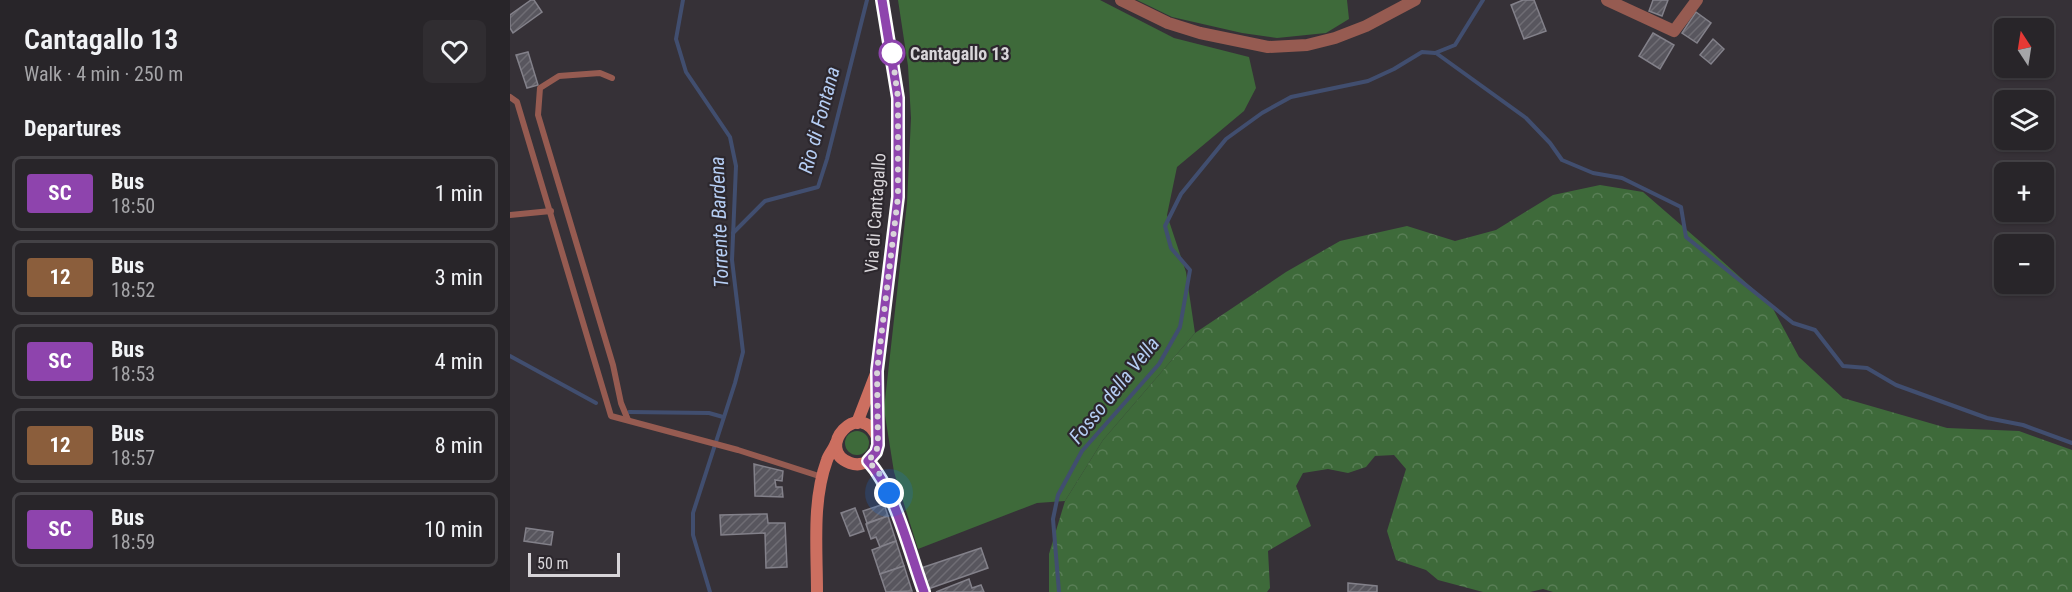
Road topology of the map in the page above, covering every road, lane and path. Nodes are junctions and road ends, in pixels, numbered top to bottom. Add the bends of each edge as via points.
1 (882, 0) edge
2 (1121, 0) edge
3 (1412, 0) edge
4 (1607, 0) edge
5 (1697, 0) edge
6 (612, 78) dead end
7 (510, 97) edge
8 (551, 211) junction
9 (510, 216) edge
10 (877, 371) junction
11 (628, 420) junction
12 (857, 423) junction
13 (878, 439) junction
14 (836, 443) junction
15 (868, 461) junction
16 (850, 463) junction
17 (824, 475) junction
18 (817, 592) edge
19 (924, 592) edge

1 - 10 street, Via di Cantagallo via 898,98 898,197
2 - 3 street via 1168,23 1268,47 1307,45 1335,38
4 - 5 street via 1674,31
6 - 11 lane via 600,73 559,76 540,88 538,115
7 - 8 lane via 517,102
8 - 9 lane
8 - 11 lane via 611,416
10 - 12 street
10 - 13 street
11 - 17 lane
12 - 13 street via 870,427
12 - 14 street via 845,426
13 - 15 street via 876,452
14 - 16 street via 840,456
14 - 17 street
15 - 16 street
15 - 19 street via 889,493
16 - 17 street
17 - 18 street via 817,515

